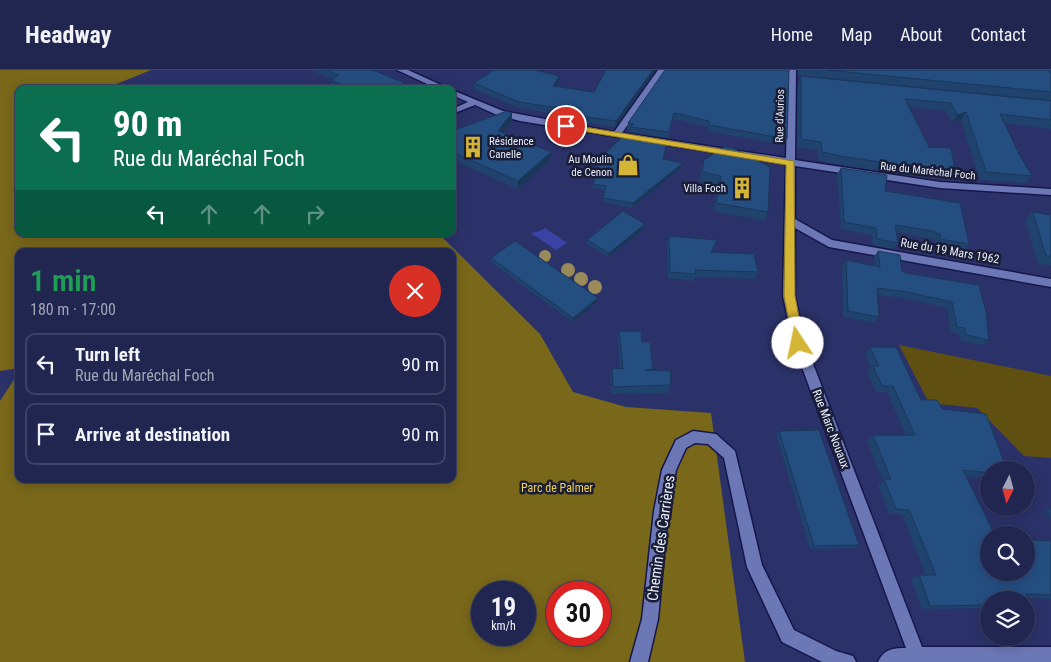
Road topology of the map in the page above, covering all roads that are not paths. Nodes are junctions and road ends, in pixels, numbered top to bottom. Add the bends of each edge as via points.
1 (401, 70) edge
2 (662, 70) edge
3 (795, 76) edge
4 (437, 85) edge
5 (456, 94) edge
6 (476, 102) junction
7 (456, 110) edge
8 (616, 135) junction
9 (790, 163) junction
10 (1051, 192) edge
11 (790, 220) junction
12 (1051, 283) edge
13 (1051, 655) edge
14 (917, 656) junction
15 (841, 660) edge
16 (639, 662) edge
17 (887, 662) edge

1 - 4 street
2 - 8 street
3 - 9 street, Rue d'Aurios
5 - 6 street, Rue du Maréchal Foch
6 - 7 street
6 - 8 street, Rue du Maréchal Foch via 520,118
8 - 9 street, Rue du Maréchal Foch
9 - 10 street, Rue du Maréchal Foch via 940,185
9 - 11 street, Rue Marc Nouaux
11 - 12 street, Rue du 19 Mars 1962 via 829,243
11 - 14 street, Rue Marc Nouaux via 790,296 798,343
13 - 14 street
14 - 17 street via 892,658
15 - 16 street, Chemin des Carrières via 788,636 755,567 730,455 711,438 693,437 681,444 670,470 661,511 650,619

